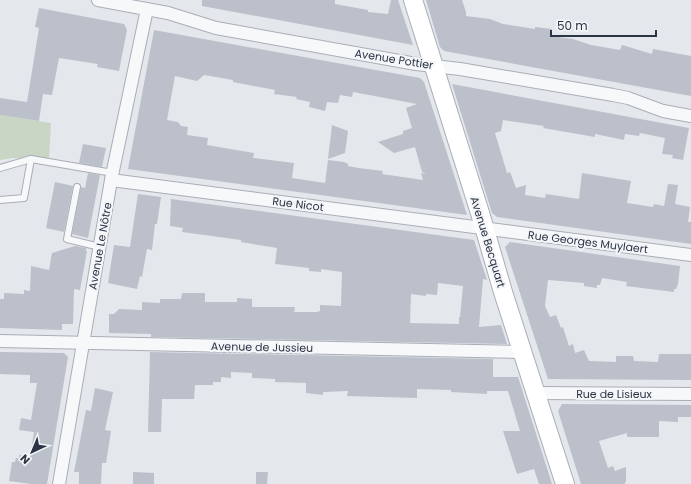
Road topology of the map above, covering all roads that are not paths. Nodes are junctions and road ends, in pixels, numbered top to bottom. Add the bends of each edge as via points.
1 (98, 0) edge
2 (412, 0) edge
3 (147, 9) junction
4 (433, 66) junction
5 (691, 116) edge
6 (31, 159) junction
7 (0, 168) edge
8 (112, 176) junction
9 (77, 186) dead end
10 (0, 200) edge
11 (484, 228) junction
12 (100, 247) junction
13 (691, 255) edge
14 (0, 341) edge
15 (84, 344) junction
16 (523, 352) junction
17 (536, 393) junction
18 (691, 394) edge
19 (59, 484) edge
20 (565, 484) edge

1 - 3 street, Avenue Pottier
2 - 4 street, Avenue Becquart
3 - 4 street, Avenue Pottier via 216,28
3 - 8 street, Avenue Le Nôtre
4 - 5 street, Avenue Pottier via 613,95 663,111
4 - 11 street, Avenue Becquart
6 - 7 lane
6 - 8 lane
6 - 10 lane via 24,198
8 - 11 street, Rue Nicot
8 - 12 street, Avenue Le Nôtre
9 - 12 lane via 67,239
11 - 13 street, Rue Georges Muylaert
11 - 16 street, Avenue Becquart
12 - 15 street, Avenue Le Nôtre
14 - 15 street, Avenue de Jussieu
15 - 16 street, Avenue de Jussieu
15 - 19 street, Avenue Le Nôtre
16 - 17 street, Avenue Becquart
17 - 18 street, Rue de Lisieux
17 - 20 street, Avenue Becquart

